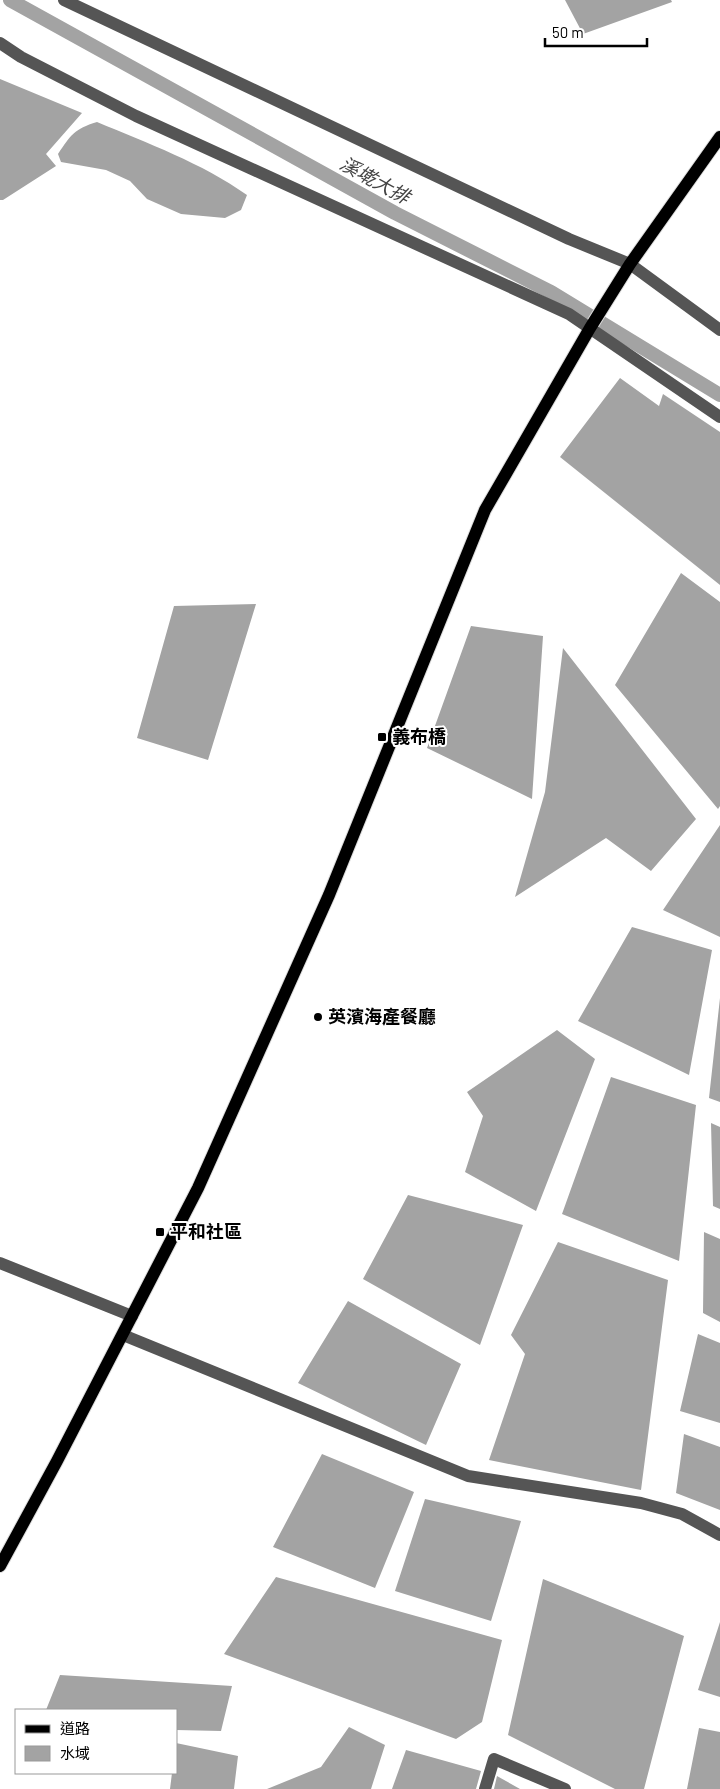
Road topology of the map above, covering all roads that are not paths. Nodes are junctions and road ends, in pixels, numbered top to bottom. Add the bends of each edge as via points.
1 (64, 0) edge
2 (0, 42) edge
3 (720, 137) edge
4 (628, 268) junction
5 (592, 324) junction
6 (720, 330) edge
7 (720, 417) edge
8 (0, 1263) edge
9 (132, 1316) junction
10 (123, 1335) junction
11 (720, 1535) edge
12 (0, 1566) edge
13 (485, 1789) edge
14 (565, 1789) edge

1 - 4 lane
2 - 5 lane via 22,57 136,116
3 - 4 main road
4 - 5 main road
4 - 6 lane
5 - 7 lane
5 - 9 main road via 485,510 329,895 198,1188
8 - 9 lane
9 - 10 main road
10 - 11 lane via 468,1476 641,1503 682,1514
10 - 12 main road
13 - 14 lane via 494,1759

